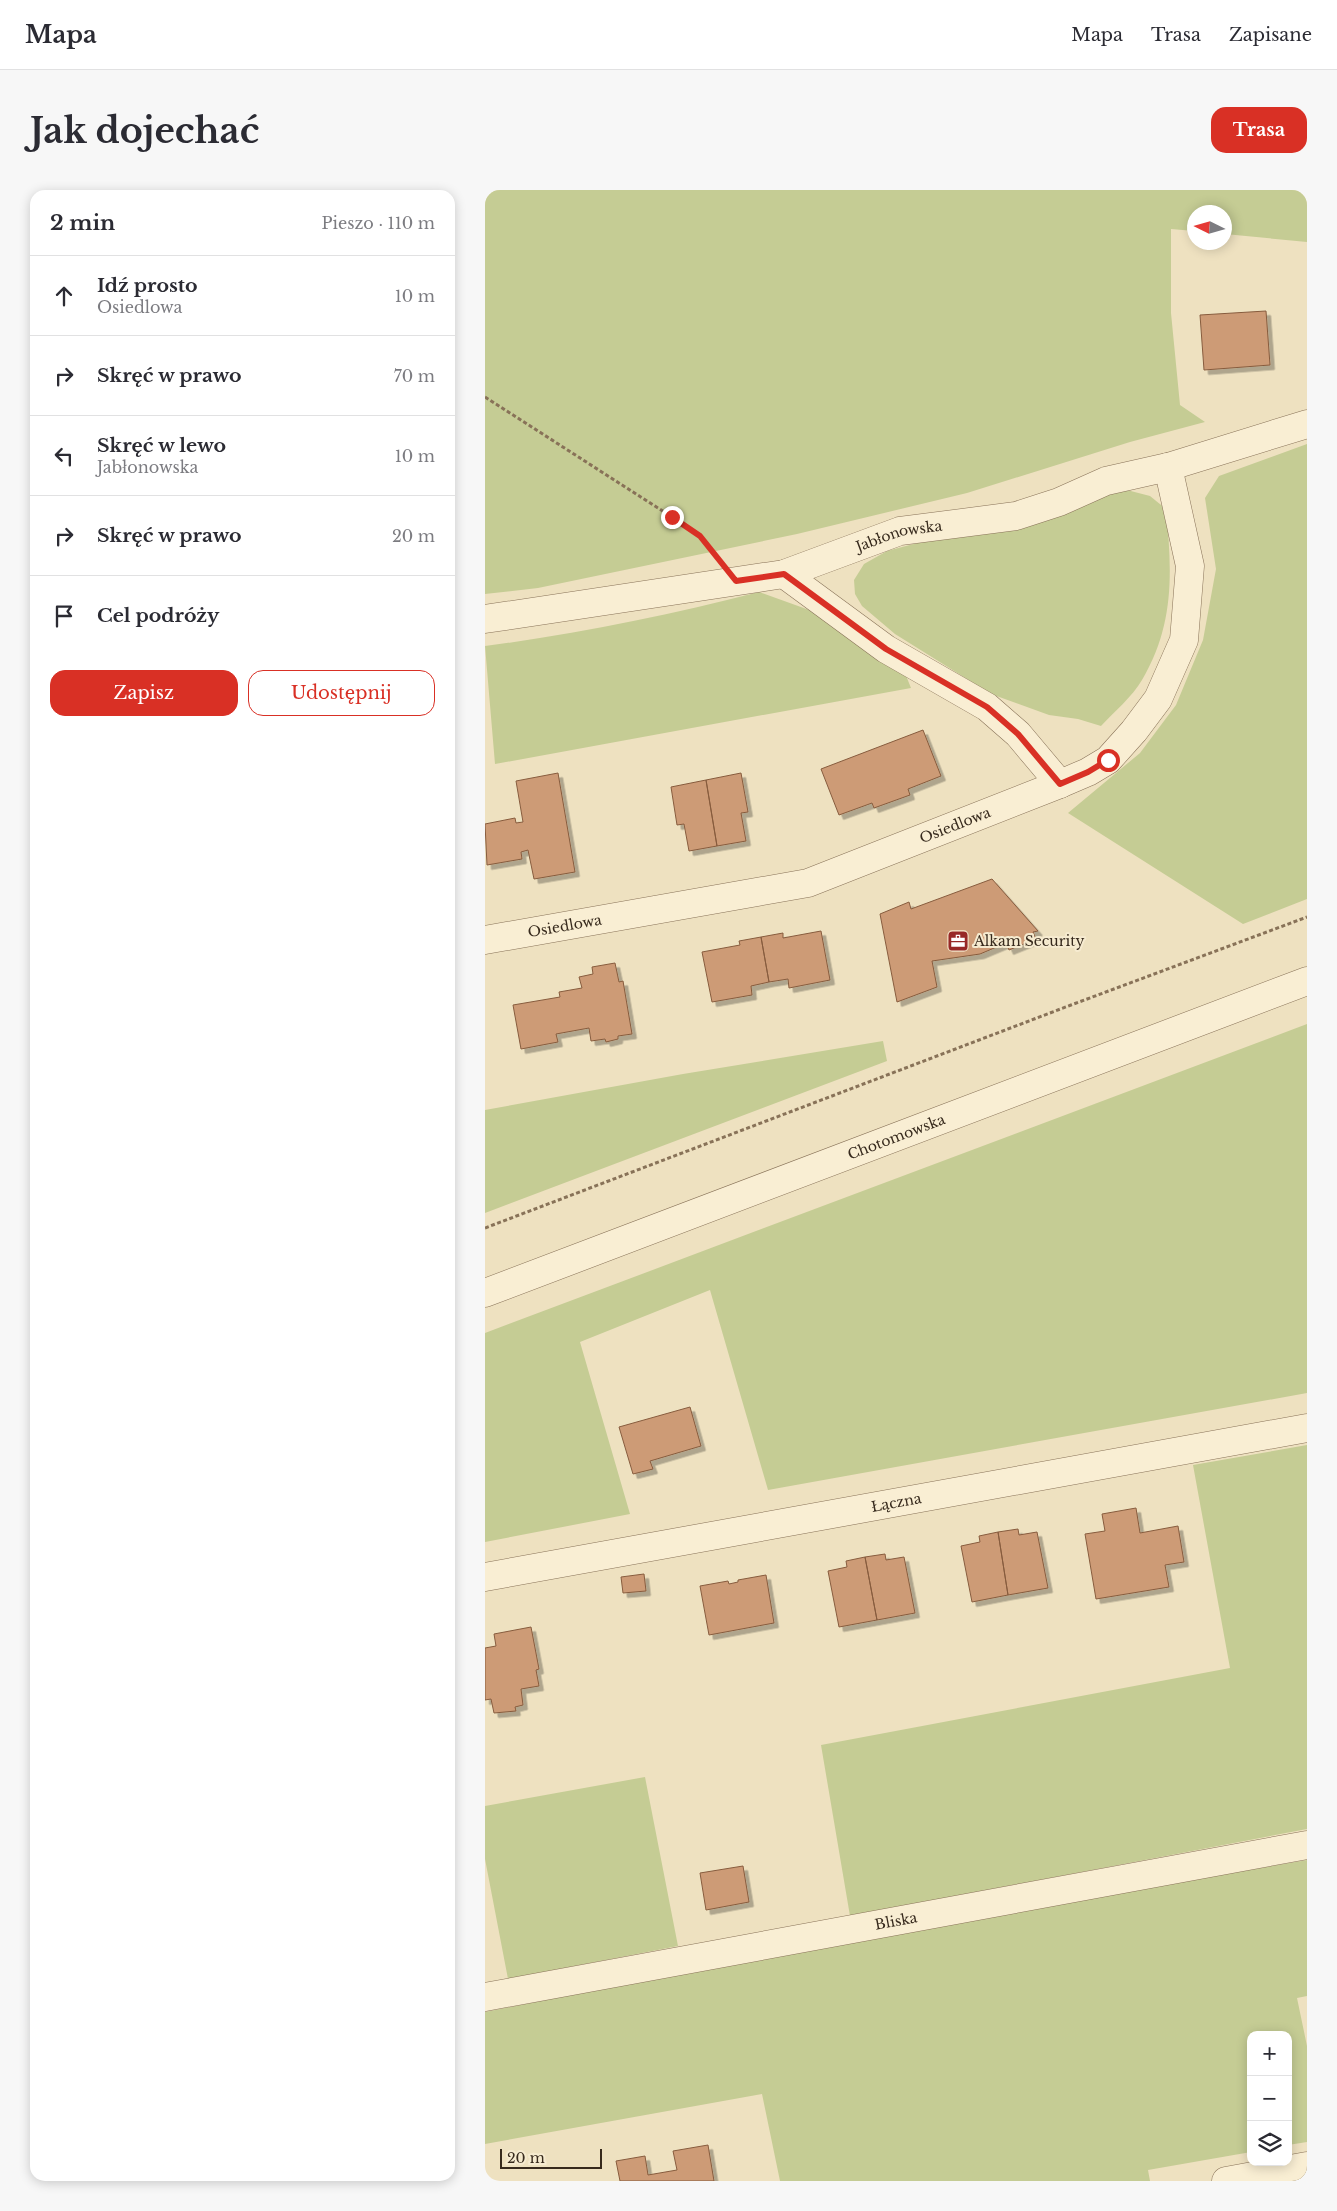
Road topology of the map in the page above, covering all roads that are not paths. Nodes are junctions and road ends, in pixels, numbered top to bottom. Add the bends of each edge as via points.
1 (1307, 424) edge
2 (1168, 466) junction
3 (784, 574) junction
4 (485, 619) edge
5 (1060, 784) junction
6 (485, 940) edge
7 (1307, 981) edge
8 (485, 1293) edge
9 (1307, 1428) edge
10 (485, 1577) edge
11 (1307, 1845) edge
12 (485, 1997) edge
13 (1307, 2166) edge
14 (1226, 2181) edge

1 - 2 street, Jabłonowska
2 - 3 street, Jabłonowska via 1106,481 1059,502 1016,516 900,531
2 - 5 street, Osiedlowa via 1190,566 1184,640 1157,699 1134,731 1108,760
3 - 4 street, Jabłonowska
3 - 5 street via 886,649 987,707 1018,734
5 - 6 street, Osiedlowa via 808,882
7 - 8 street, Chotomowska
9 - 10 street, Łączna
11 - 12 street, Bliska
13 - 14 street

